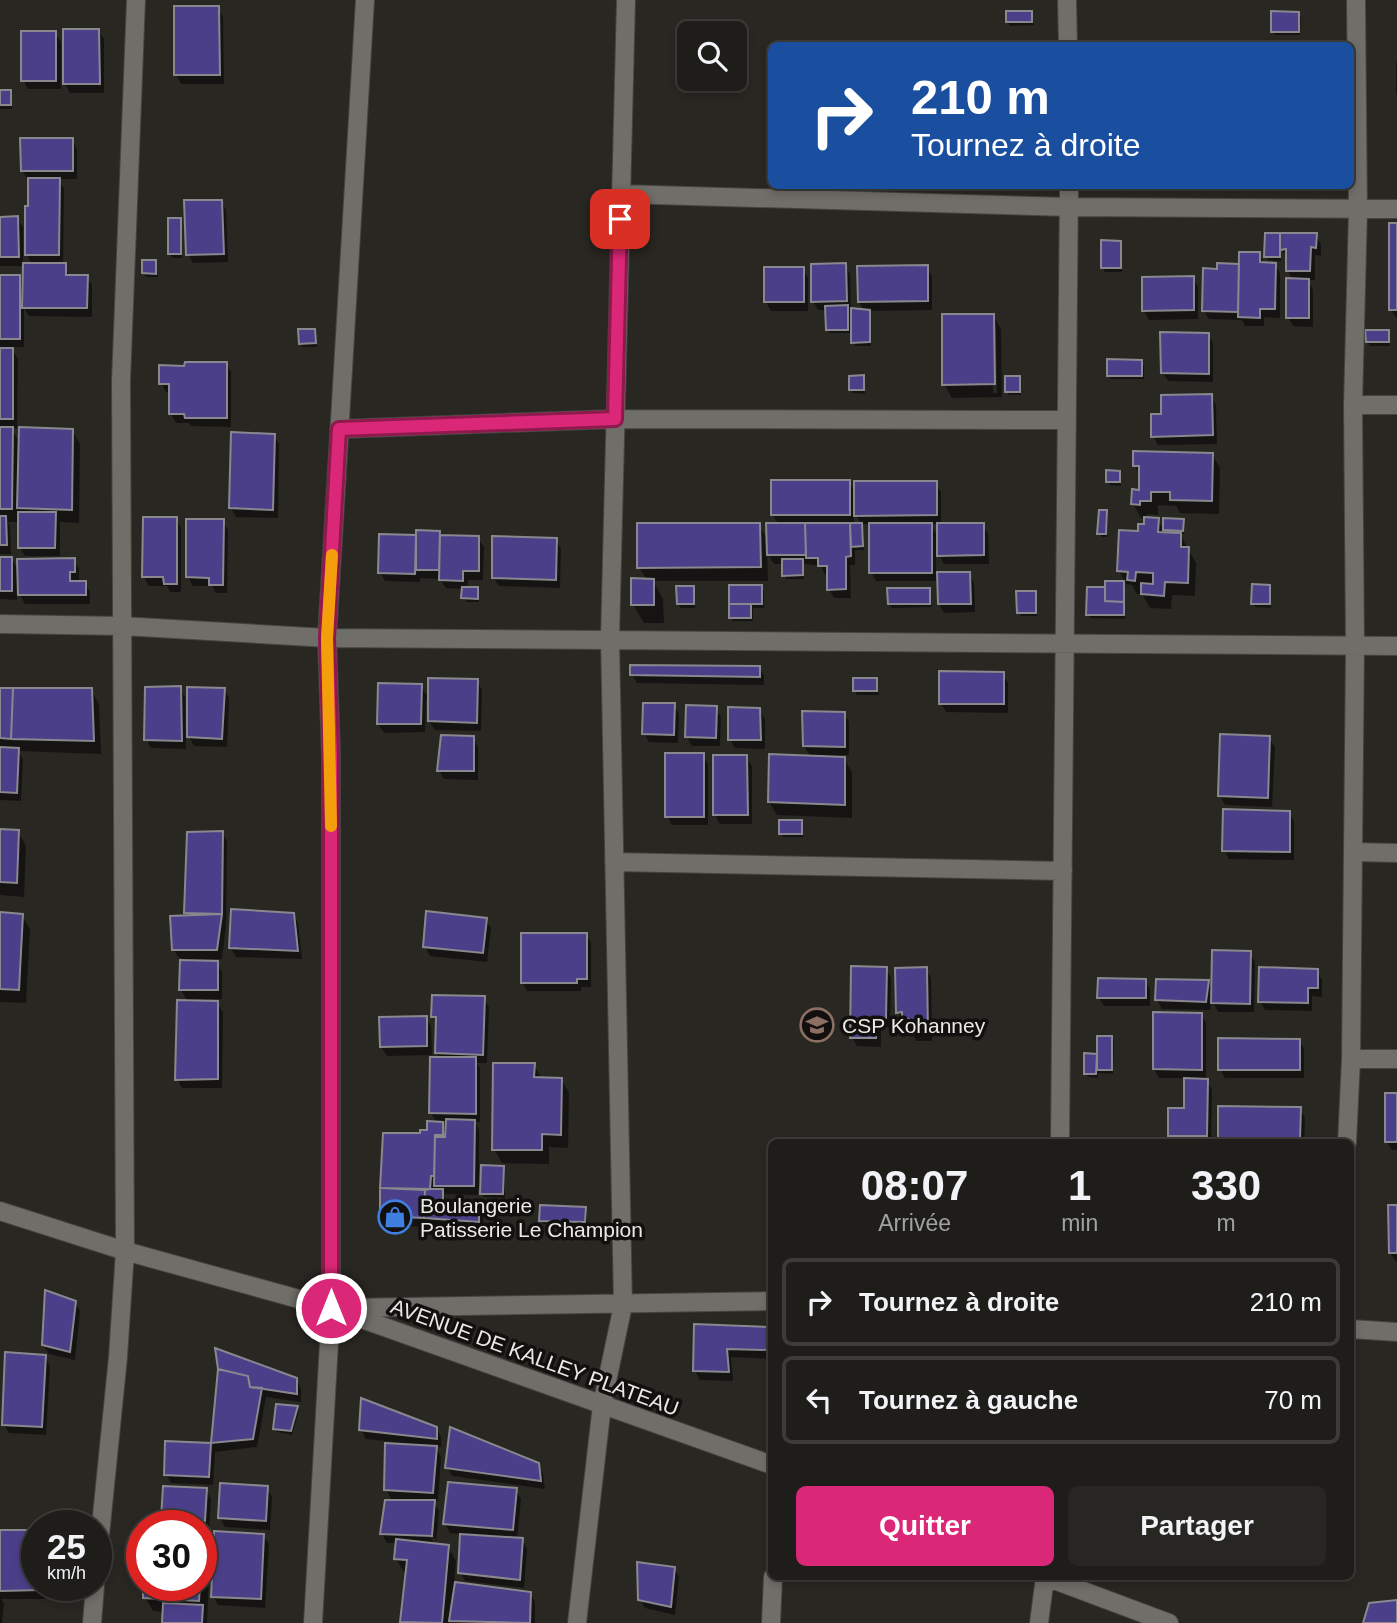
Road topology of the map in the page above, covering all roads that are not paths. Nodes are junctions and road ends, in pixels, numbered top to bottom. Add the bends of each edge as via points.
1 (136, 0) edge
2 (365, 0) edge
3 (626, 0) edge
4 (1067, 0) edge
5 (1356, 0) edge
6 (1068, 42) edge
7 (1069, 189) edge
8 (621, 194) junction
9 (1069, 206) junction
10 (1397, 209) edge
11 (1357, 210) junction
12 (1353, 405) junction
13 (1397, 405) edge
14 (615, 419) junction
15 (1067, 420) junction
16 (339, 429) junction
17 (0, 624) edge
18 (122, 626) junction
19 (327, 638) junction
20 (610, 639) junction
21 (1066, 642) junction
22 (1354, 646) junction
23 (1397, 646) edge
24 (1353, 852) junction
25 (1397, 853) edge
26 (614, 862) junction
27 (1063, 871) junction
28 (1351, 1059) junction
29 (1397, 1059) edge
30 (1060, 1139) edge
31 (1347, 1139) edge
32 (0, 1211) edge
33 (125, 1251) junction
34 (768, 1301) edge
35 (623, 1305) junction
36 (331, 1308) junction
37 (1354, 1329) edge
38 (1397, 1332) edge
39 (602, 1405) junction
40 (768, 1464) edge
41 (103, 1510) edge
42 (773, 1580) edge
43 (1046, 1580) edge
44 (1054, 1580) edge
45 (94, 1601) edge
46 (92, 1623) edge
47 (313, 1623) edge
48 (576, 1623) edge
49 (771, 1623) edge
50 (1039, 1623) edge
51 (1169, 1623) edge

1 - 18 street via 121,381
2 - 16 street
3 - 8 street
4 - 6 street
5 - 11 street
7 - 9 street
8 - 9 street
8 - 14 street
9 - 11 street
9 - 15 street
10 - 11 street
11 - 12 street
12 - 13 street
12 - 22 street
14 - 15 street
14 - 16 street
14 - 20 street
15 - 21 street
16 - 19 street
17 - 18 street
18 - 19 street
18 - 33 street
19 - 20 street
19 - 36 street
20 - 21 street
20 - 26 street
21 - 22 street
21 - 27 street
22 - 23 street
22 - 24 street
24 - 25 street
24 - 28 street
26 - 27 street
26 - 35 street
27 - 30 street
28 - 29 street
28 - 31 street
32 - 33 street, AVENUE DE KALLEY PLATEAU
33 - 36 street, AVENUE DE KALLEY PLATEAU
33 - 41 street
34 - 35 street
35 - 36 street
35 - 39 street
36 - 39 street, AVENUE DE KALLEY PLATEAU
36 - 47 street
37 - 38 street
39 - 40 street, AVENUE DE KALLEY PLATEAU
39 - 48 street
42 - 49 street
43 - 50 street
44 - 51 street
45 - 46 street

